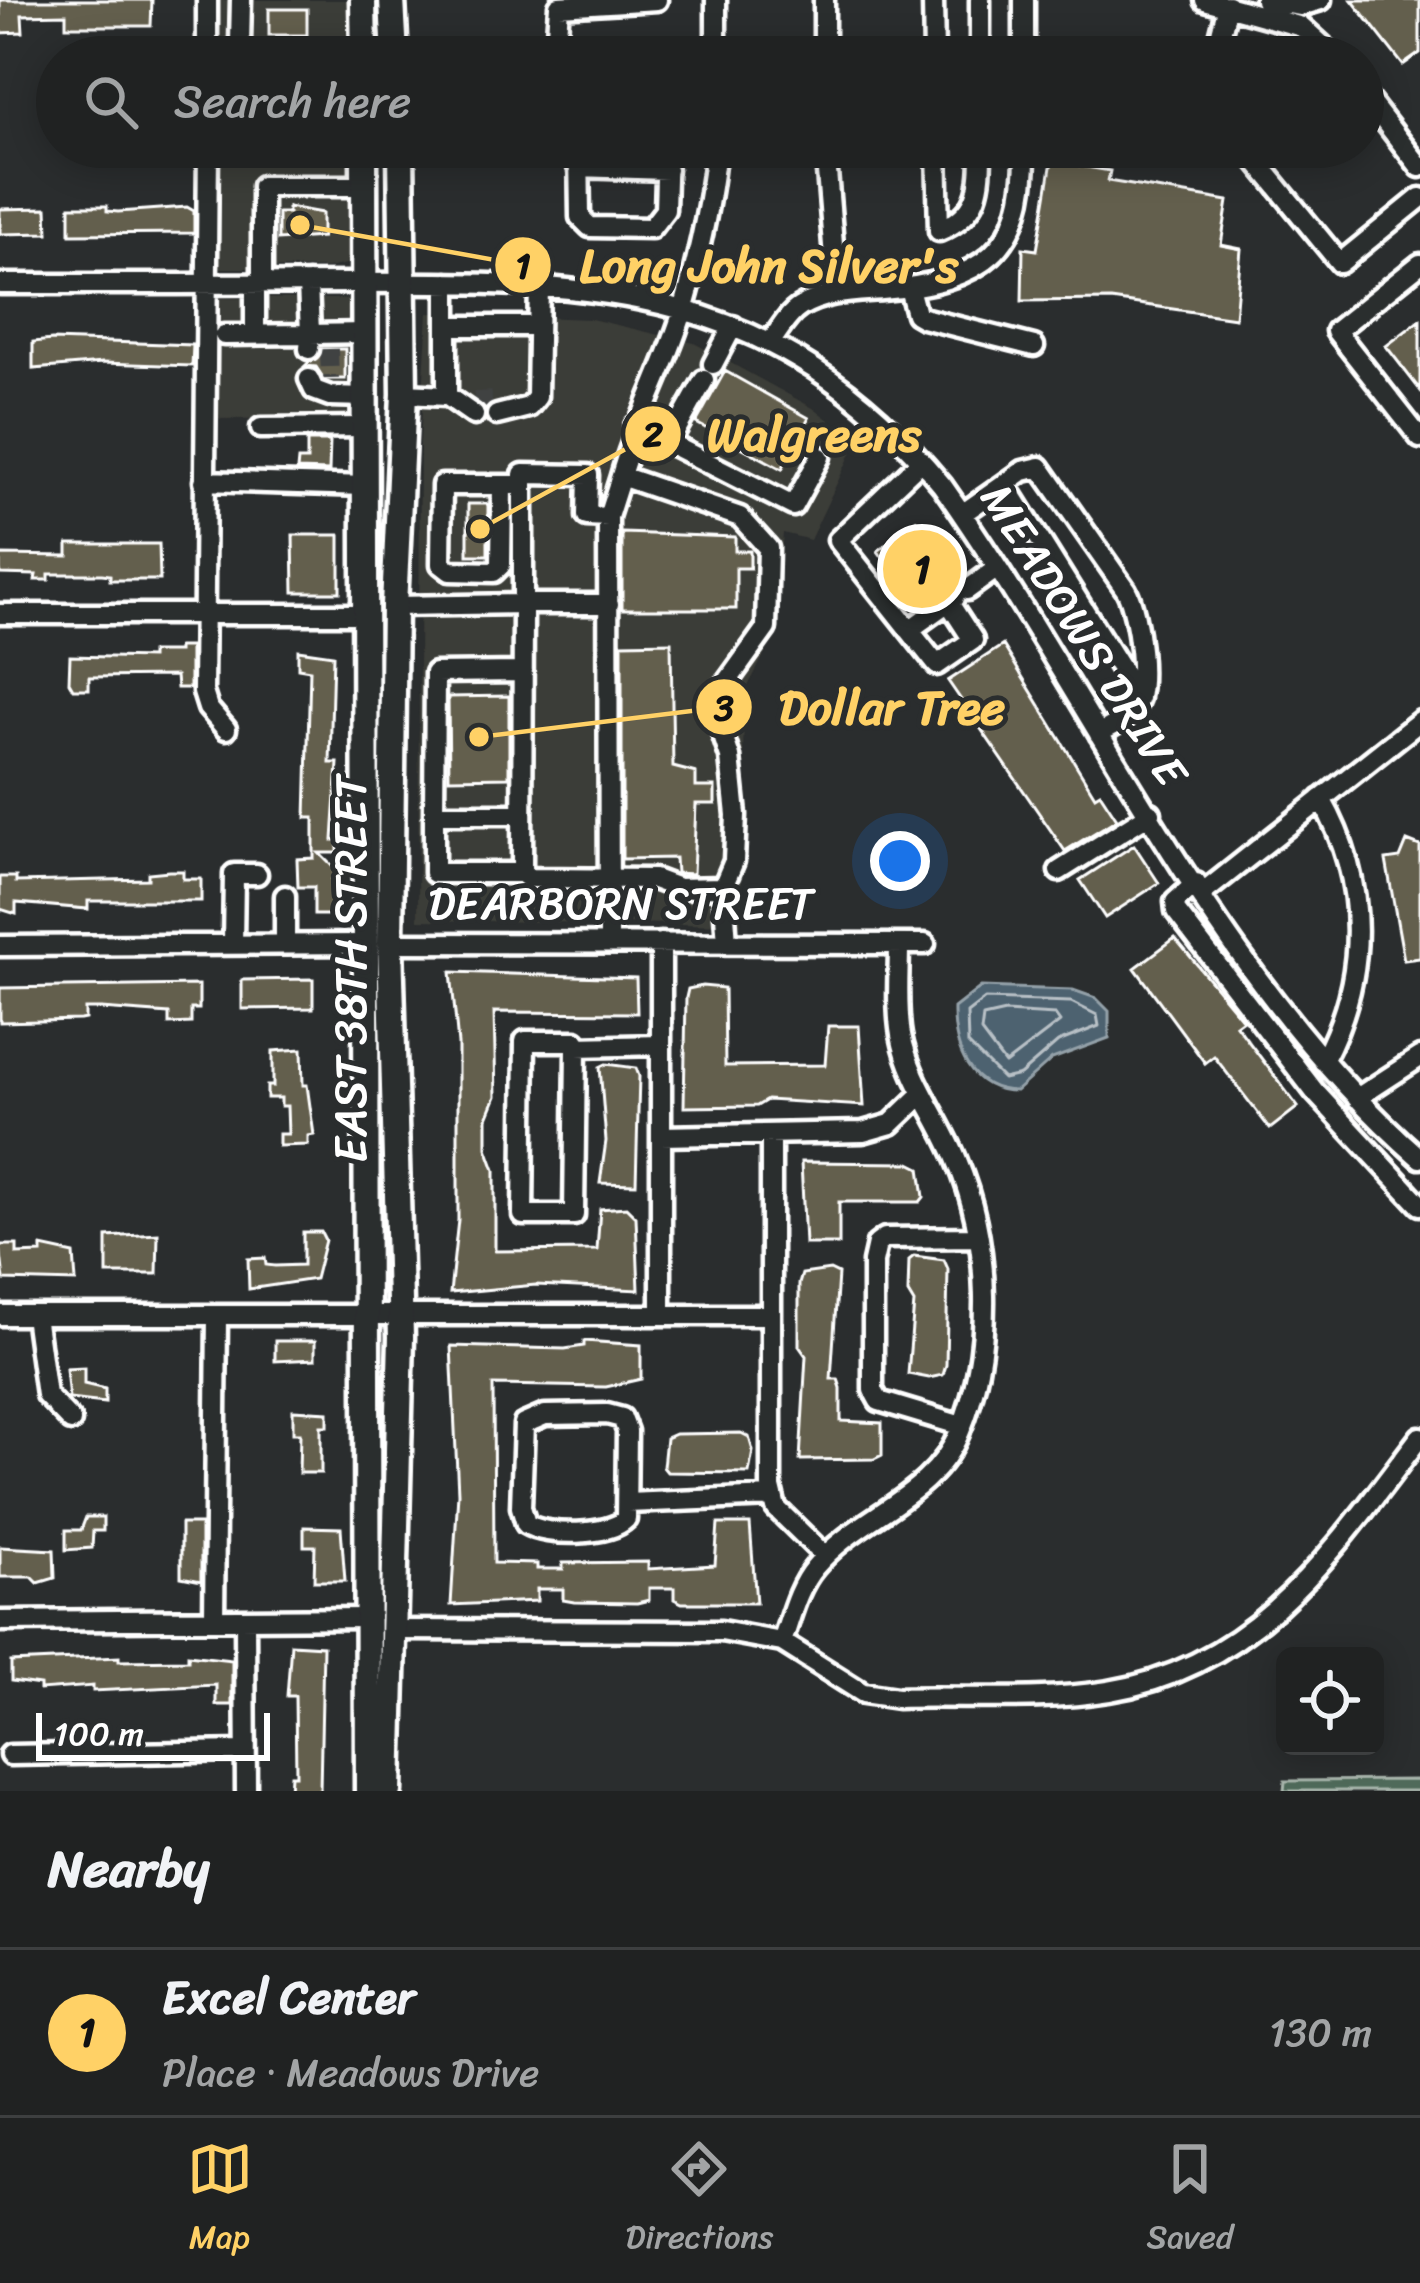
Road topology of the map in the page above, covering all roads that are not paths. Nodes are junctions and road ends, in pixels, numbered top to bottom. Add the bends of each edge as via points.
1 (207, 0) edge
2 (241, 0) edge
3 (363, 0) edge
4 (392, 0) edge
5 (657, 0) edge
6 (716, 0) edge
7 (824, 0) edge
8 (933, 0) edge
9 (980, 0) edge
10 (1024, 0) edge
11 (1205, 0) edge
12 (1265, 0) edge
13 (1322, 0) edge
14 (1228, 5) junction
15 (207, 36) edge
16 (240, 36) edge
17 (364, 36) edge
18 (394, 36) edge
19 (557, 36) edge
20 (716, 36) edge
21 (824, 36) edge
22 (934, 36) edge
23 (980, 36) edge
24 (1024, 36) edge
25 (1220, 36) edge
26 (1312, 36) edge
27 (1384, 120) edge
28 (1420, 167) edge
29 (208, 168) edge
30 (364, 168) edge
31 (401, 168) edge
32 (578, 168) edge
33 (653, 168) edge
34 (714, 168) edge
35 (827, 168) edge
36 (938, 168) edge
37 (981, 168) edge
38 (1026, 168) edge
39 (1262, 168) edge
40 (667, 170) joint
41 (364, 186) junction
42 (1420, 198) edge
43 (1420, 264) edge
44 (258, 283) junction
45 (308, 283) junction
46 (365, 283) junction
47 (404, 283) junction
48 (447, 283) junction
49 (0, 284) edge
50 (209, 284) junction
51 (539, 284) junction
52 (909, 288) junction
53 (837, 294) junction
54 (684, 308) junction
55 (447, 326) junction
56 (538, 326) junction
57 (733, 326) junction
58 (366, 333) junction
59 (224, 334) dead end
60 (255, 334) junction
61 (320, 341) junction
62 (770, 344) junction
63 (1034, 346) dead end
64 (309, 379) dead end
65 (404, 394) junction
66 (366, 397) junction
67 (503, 408) tunnel mouth
68 (635, 426) junction
69 (366, 427) junction
70 (261, 428) dead end
71 (1420, 438) edge
72 (670, 441) junction
73 (820, 458) dead end
74 (921, 461) junction
75 (621, 476) junction
76 (204, 482) junction
77 (1005, 484) junction
78 (502, 485) junction
79 (524, 485) junction
80 (366, 486) junction
81 (962, 514) junction
82 (608, 517) junction
83 (996, 569) junction
84 (957, 596) junction
85 (523, 604) junction
86 (608, 604) junction
87 (394, 606) junction
88 (0, 614) edge
89 (207, 614) junction
90 (367, 614) junction
91 (909, 630) junction
92 (522, 672) junction
93 (1140, 699) junction
94 (1420, 721) edge
95 (226, 729) dead end
96 (1100, 734) junction
97 (1321, 800) junction
98 (1151, 813) junction
99 (434, 814) junction
100 (522, 814) junction
101 (1059, 871) dead end
102 (522, 873) junction
103 (257, 874) dead end
104 (609, 879) junction
105 (724, 887) junction
106 (1199, 888) junction
107 (285, 896) dead end
108 (609, 943) junction
109 (661, 943) junction
110 (728, 943) junction
111 (233, 944) junction
112 (285, 944) junction
113 (378, 944) junction
114 (899, 944) junction
115 (925, 944) dead end
116 (0, 946) edge
117 (661, 1045) junction
118 (576, 1047) junction
119 (1420, 1057) edge
120 (1323, 1061) junction
121 (922, 1094) junction
122 (1357, 1098) junction
123 (661, 1136) junction
124 (771, 1136) junction
125 (1420, 1158) edge
126 (1416, 1195) edge
127 (977, 1238) junction
128 (366, 1314) junction
129 (400, 1314) junction
130 (0, 1315) edge
131 (35, 1315) junction
132 (217, 1315) junction
133 (661, 1315) junction
134 (771, 1316) junction
135 (71, 1421) dead end
136 (962, 1426) junction
137 (1420, 1437) edge
138 (773, 1497) junction
139 (627, 1503) junction
140 (825, 1556) junction
141 (214, 1619) junction
142 (245, 1619) junction
143 (0, 1621) edge
144 (381, 1624) junction
145 (782, 1642) junction
146 (245, 1751) junction
147 (10, 1755) dead end
148 (246, 1791) edge
149 (368, 1791) edge
150 (389, 1791) edge

1 - 15 street
2 - 16 street
3 - 17 main road
4 - 18 main road
5 - 19 street via 559,6
6 - 20 street
7 - 21 street
8 - 22 street
9 - 23 street
10 - 24 street
11 - 14 street
12 - 13 street
14 - 25 street
14 - 26 street
27 - 28 street
29 - 50 street
30 - 41 main road, EAST 38TH STREET
31 - 47 main road, EAST 38TH STREET
32 - 40 street via 577,209 590,227 659,224
33 - 40 street
34 - 54 street
35 - 53 street
36 - 37 street via 939,231 958,224 981,195
38 - 52 street via 1006,243 988,262
39 - 42 street via 1340,263
41 - 44 street via 262,186
41 - 46 main road, EAST 38TH STREET
43 - 71 street via 1336,331
44 - 45 street, MEADOWS DRIVE
44 - 50 street, MEADOWS DRIVE
44 - 60 street
45 - 46 street, MEADOWS DRIVE
45 - 61 street
46 - 47 street, MEADOWS DRIVE
46 - 58 main road, EAST 38TH STREET
47 - 48 street, MEADOWS DRIVE
47 - 65 main road, EAST 38TH STREET
48 - 51 street, MEADOWS DRIVE
48 - 55 street
49 - 50 street, MEADOWS DRIVE
50 - 76 street
51 - 54 street, MEADOWS DRIVE
51 - 56 street
52 - 53 street
52 - 63 street via 923,318
53 - 62 street via 803,304
54 - 57 street, MEADOWS DRIVE
54 - 68 street
55 - 56 street
55 - 65 street via 464,405
56 - 67 street via 537,397 529,407
57 - 62 street, MEADOWS DRIVE
57 - 72 street
58 - 61 street
58 - 66 main road, EAST 38TH STREET
59 - 60 street
60 - 61 street
62 - 74 street, MEADOWS DRIVE via 862,404
64 - 66 street via 314,390
65 - 87 main road, EAST 38TH STREET
66 - 69 main road, EAST 38TH STREET
68 - 72 street
68 - 75 street
69 - 70 street
69 - 80 main road, EAST 38TH STREET
72 - 73 street via 793,506
74 - 81 street, MEADOWS DRIVE
74 - 91 street via 838,541
75 - 82 street
75 - 105 street via 740,517 768,548 766,628 722,689 717,718 736,815
76 - 80 street
76 - 89 street
77 - 81 street
77 - 93 street
77 - 93 street via 1031,468 1048,472 1126,590
78 - 78 street via 442,485 442,564 449,572 494,572 501,565
78 - 79 street
79 - 82 street via 523,474 587,475 587,516
79 - 85 street
80 - 90 main road, EAST 38TH STREET
81 - 83 street, MEADOWS DRIVE
82 - 86 street
83 - 84 street
83 - 96 street, MEADOWS DRIVE
84 - 91 street
84 - 91 street via 974,640 956,653 938,665
85 - 86 street
85 - 87 street
85 - 92 street
86 - 104 street
87 - 113 main road, EAST 38TH STREET
88 - 89 street
89 - 90 street
89 - 95 street via 203,692
90 - 113 main road, EAST 38TH STREET
92 - 99 street via 435,673
92 - 100 street
93 - 96 street
94 - 97 street
96 - 98 street, MEADOWS DRIVE
97 - 106 street
97 - 120 street via 1344,841 1359,928 1354,988
98 - 101 street
98 - 106 street, MEADOWS DRIVE
99 - 100 street
99 - 102 street via 434,873
100 - 102 street
102 - 104 street
103 - 111 street via 234,874
104 - 105 street
104 - 108 street
105 - 110 street
106 - 120 street, MEADOWS DRIVE
106 - 126 street via 1174,902 1176,911 1315,1092
107 - 112 street
108 - 109 street, DEARBORN STREET
108 - 113 street, DEARBORN STREET
109 - 110 street, DEARBORN STREET
109 - 117 street
110 - 114 street, DEARBORN STREET
111 - 112 street, DEARBORN STREET
111 - 116 street, DEARBORN STREET
112 - 113 street, DEARBORN STREET
113 - 128 main road, EAST 38TH STREET
113 - 129 main road, EAST 38TH STREET
114 - 115 street, DEARBORN STREET
114 - 121 street via 901,1034
117 - 118 street
117 - 123 street
118 - 118 street via 574,1215 523,1215 525,1041
119 - 122 street
120 - 122 street, MEADOWS DRIVE
121 - 124 street via 878,1129
121 - 127 street via 958,1162
122 - 125 street, MEADOWS DRIVE
123 - 124 street
123 - 133 street
124 - 134 street
127 - 136 street via 984,1310
127 - 136 street via 885,1238 873,1262 873,1390 879,1401
128 - 129 street
128 - 132 street
128 - 144 main road, EAST 38TH STREET
129 - 133 street
129 - 144 main road, EAST 38TH STREET
130 - 131 street
131 - 132 street
131 - 135 street via 40,1379
132 - 141 street
133 - 134 street
134 - 138 street
136 - 140 street via 922,1487
137 - 145 street via 1303,1587 1230,1647 1178,1672 1129,1687 1013,1696 863,1693
138 - 139 street
138 - 140 street
139 - 139 street via 622,1418 545,1415 524,1424 526,1524 613,1529 626,1519
140 - 145 street via 807,1576
141 - 142 street
141 - 143 street
142 - 144 street
142 - 146 street
144 - 145 street via 687,1628
144 - 149 main road, EAST 38TH STREET
144 - 150 main road, EAST 38TH STREET
146 - 147 street
146 - 148 street

